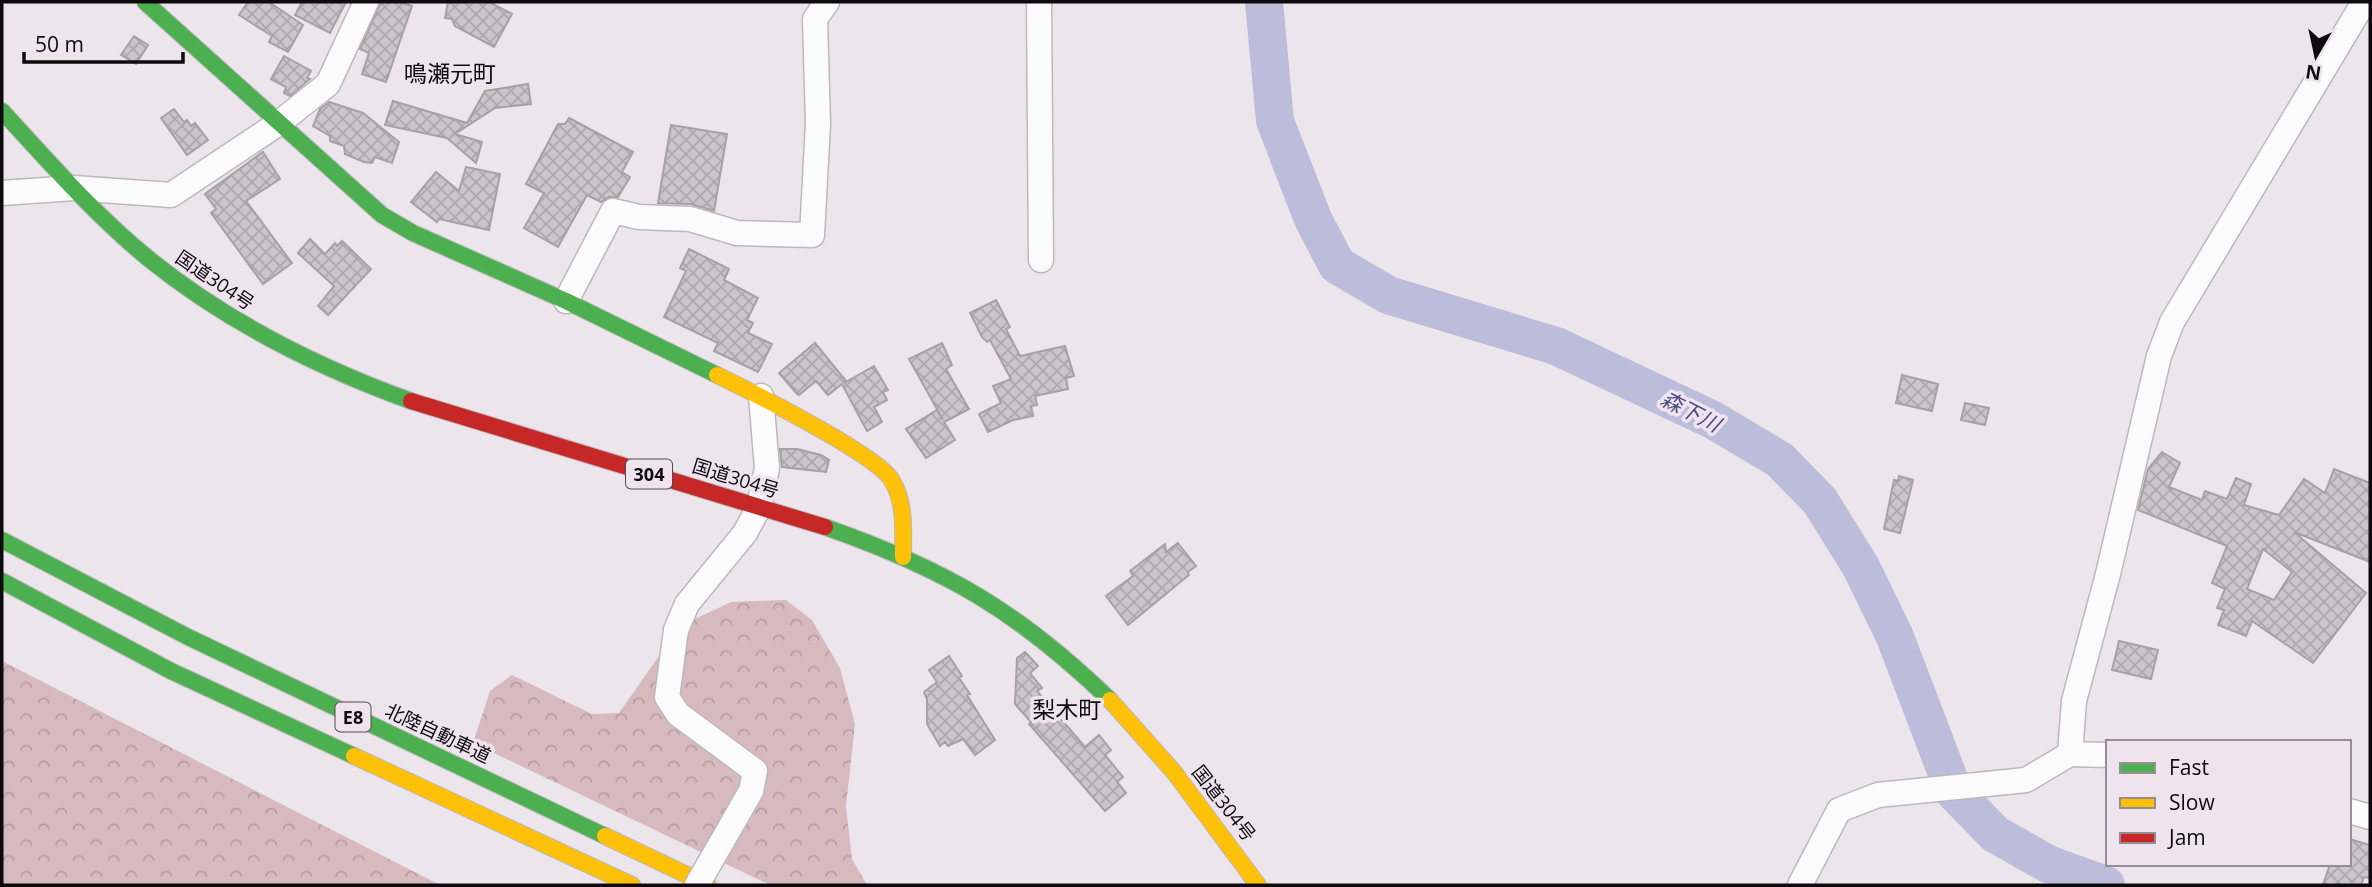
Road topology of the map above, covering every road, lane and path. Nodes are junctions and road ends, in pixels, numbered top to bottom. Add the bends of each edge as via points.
1 (145, 2) edge
2 (366, 2) edge
3 (827, 2) edge
4 (1039, 2) edge
5 (2364, 2) edge
6 (2, 111) edge
7 (279, 123) junction
8 (74, 188) junction
9 (2, 193) edge
10 (1041, 260) dead end
11 (566, 301) junction
12 (761, 396) junction
13 (759, 507) junction
14 (2, 540) edge
15 (902, 557) junction
16 (2, 581) edge
17 (2070, 754) junction
18 (2106, 755) edge
19 (2351, 812) edge
20 (481, 817) junction
21 (2370, 817) edge
22 (612, 885) edge
23 (632, 885) edge
24 (697, 885) edge
25 (708, 885) edge
26 (1258, 885) edge
27 (1800, 885) edge

1 - 7 main road
2 - 7 street via 328,84
3 - 11 street via 815,19 818,123 812,235 737,233 690,219 613,211
4 - 10 street
5 - 17 street via 2172,322 2159,356 2074,701
6 - 8 main road, 国道304号 / 304
7 - 8 street via 171,195
7 - 11 main road via 382,215
8 - 9 street
8 - 13 main road, 国道304号 / 304 via 147,258 228,317 358,383
11 - 12 main road
12 - 13 street via 767,468
12 - 15 main road via 883,469 895,482 902,500
13 - 15 main road, 国道304号 / 304
13 - 24 street, bridge via 745,533 687,604 676,630 667,697 678,714 755,771 751,791
14 - 25 main road, 北陸自動車道 / E8 via 222,654
15 - 26 main road, 国道304号 / 304 via 1004,610 1100,689 1155,750
16 - 20 main road, E8 via 172,671
17 - 18 street
17 - 27 street via 2026,780 1878,795 1839,810
19 - 21 street
20 - 22 main road
20 - 23 main road, E8

